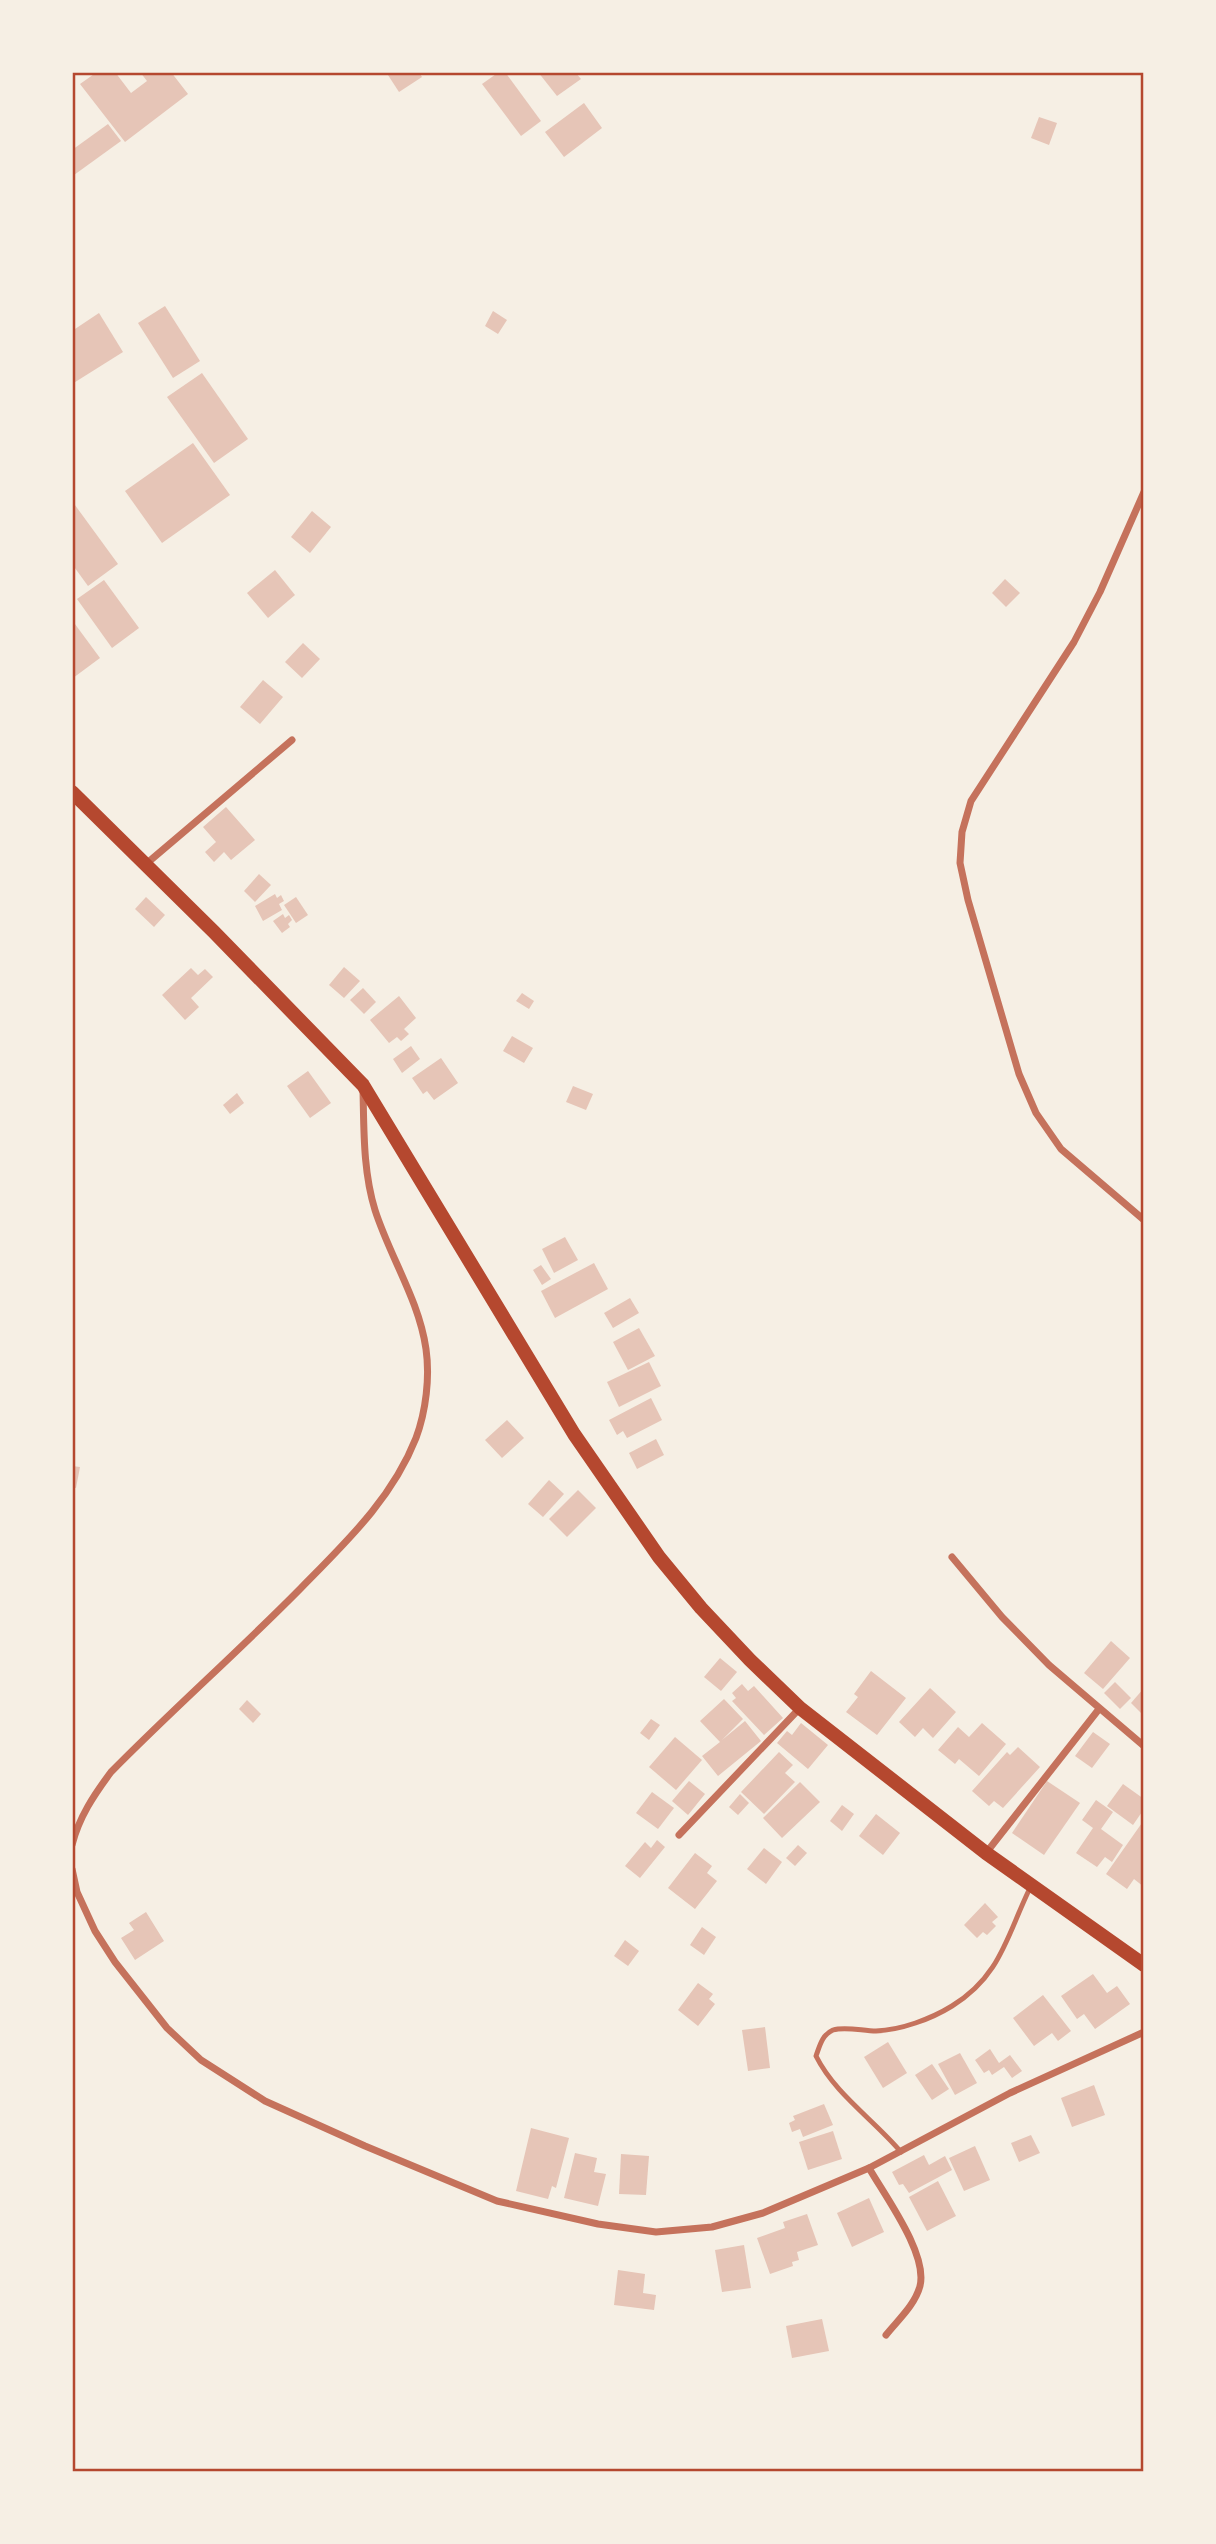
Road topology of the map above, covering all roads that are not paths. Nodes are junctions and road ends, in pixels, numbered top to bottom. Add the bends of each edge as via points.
1 (1144, 492) edge
2 (292, 740) dead end
3 (72, 792) edge
4 (145, 865) junction
5 (363, 1085) junction
6 (1144, 1220) edge
7 (952, 1557) dead end
8 (800, 1707) junction
9 (1099, 1709) junction
10 (1144, 1746) edge
11 (679, 1835) dead end
12 (72, 1845) edge
13 (986, 1853) junction
14 (72, 1869) edge
15 (1031, 1885) junction
16 (1144, 1965) edge
17 (1144, 2032) edge
18 (901, 2152) junction
19 (869, 2168) junction
20 (886, 2335) dead end

1 - 6 street via 1074,642 971,801 960,863 1035,1113 1061,1149
2 - 4 street
3 - 4 main road
4 - 5 main road
5 - 8 main road via 612,1492 701,1608
5 - 12 street via 369,1187 421,1323 426,1350 425,1404 416,1437 396,1478 365,1523 111,1772 76,1826
7 - 9 street via 1011,1627
8 - 11 street
8 - 13 main road
9 - 10 street
9 - 13 street
13 - 15 main road
14 - 19 street via 95,1931 115,1962 167,2028 201,2060 265,2101 497,2201 656,2232 712,2227 763,2213
15 - 16 main road
15 - 18 lane via 1004,1951 990,1972 951,2007 916,2023 878,2031 835,2030 822,2038 816,2056 824,2072
17 - 18 street via 1010,2093
18 - 19 street
19 - 20 street via 920,2263 920,2285 910,2306

